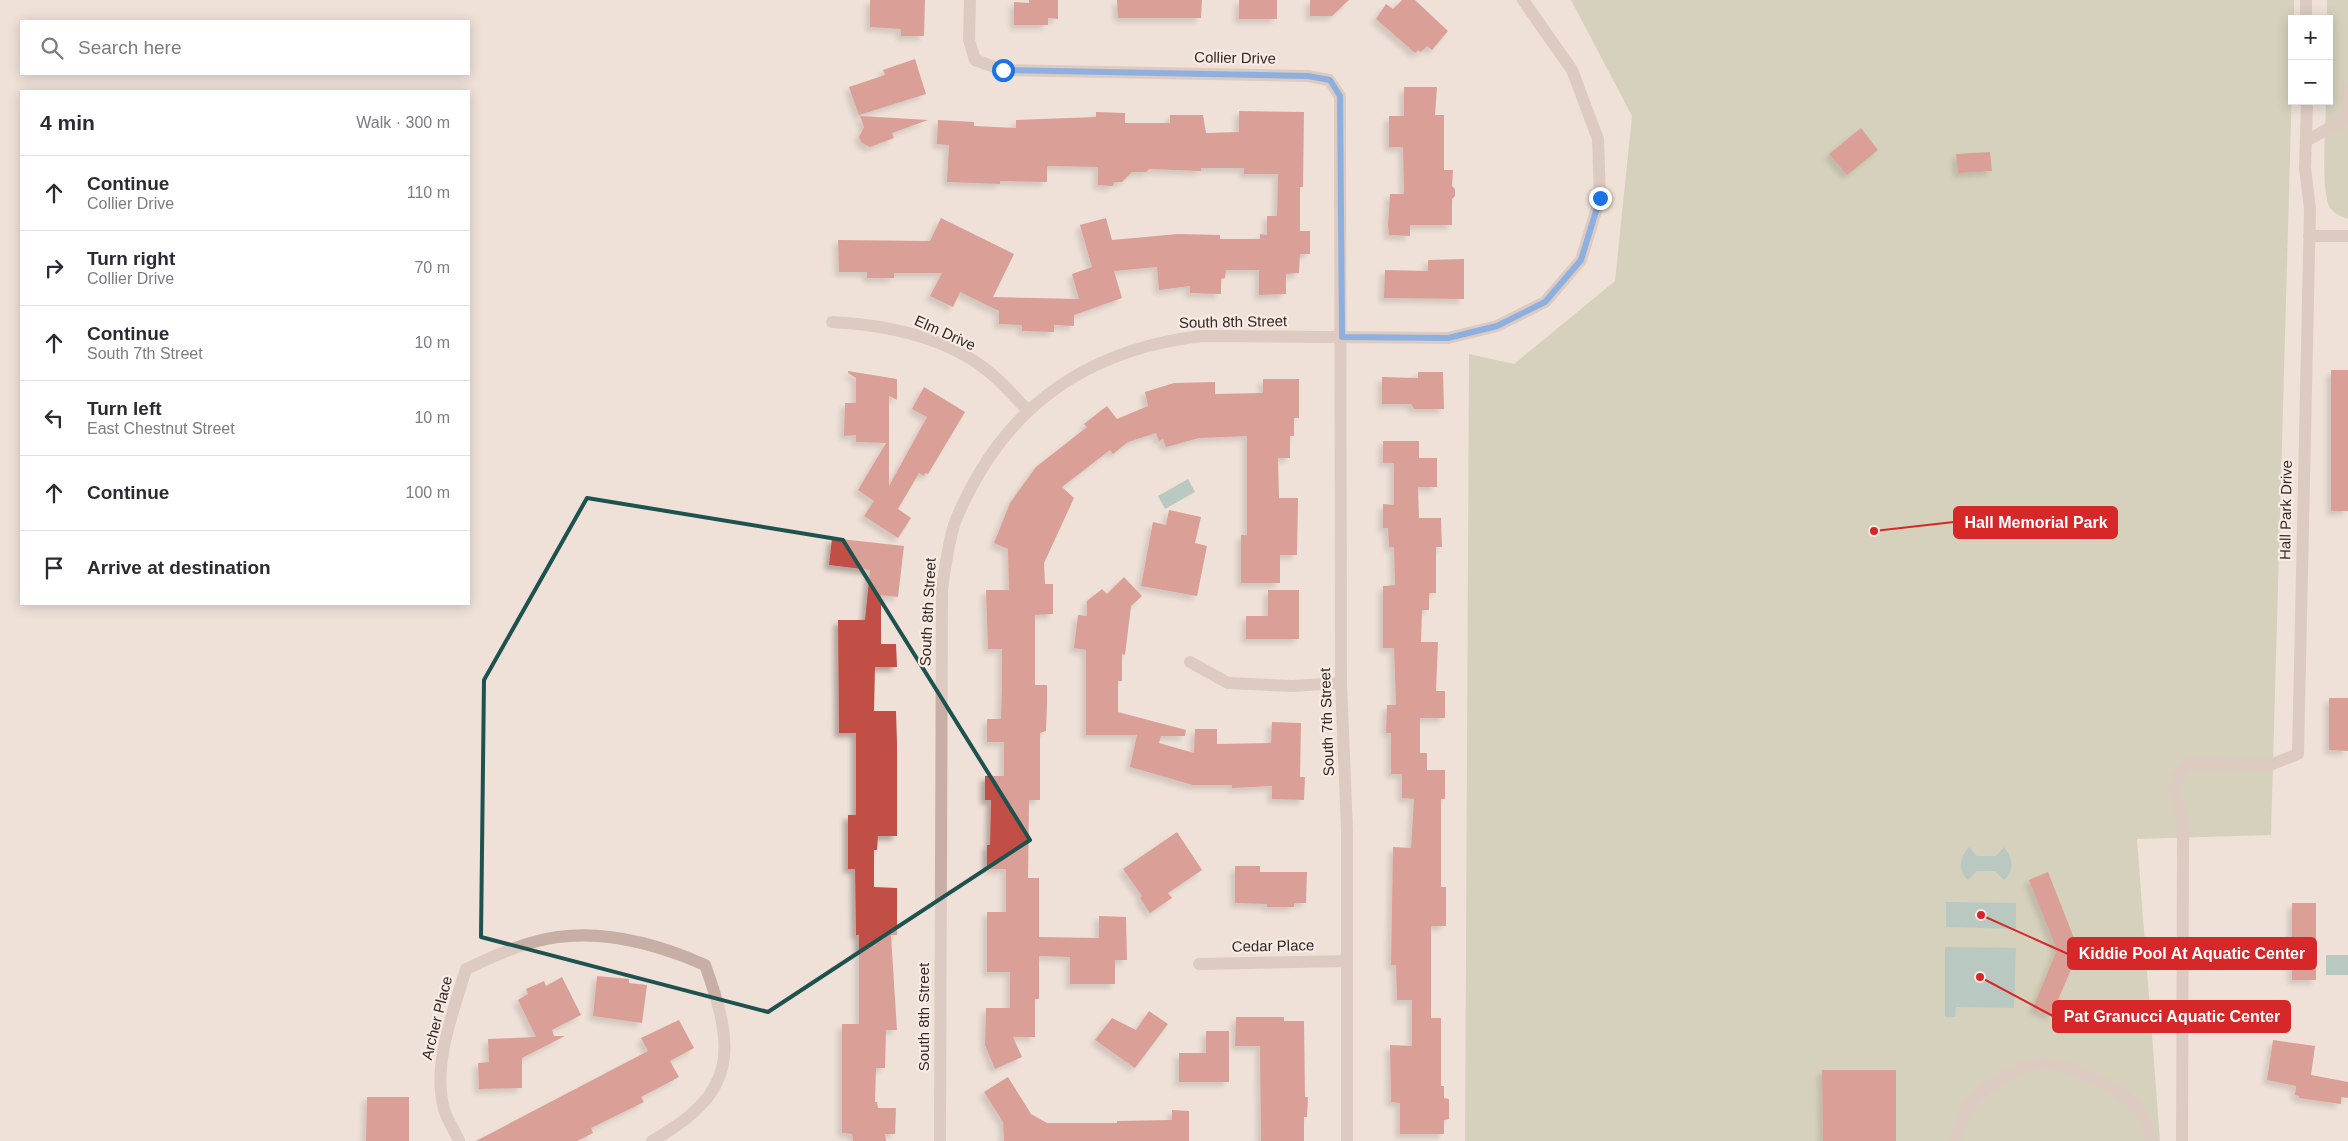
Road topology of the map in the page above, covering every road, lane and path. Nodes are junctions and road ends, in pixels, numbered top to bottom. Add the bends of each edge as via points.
1 (970, 0) edge
2 (1523, 0) edge
3 (2306, 0) edge
4 (2306, 15) edge
5 (2348, 90) edge
6 (2306, 105) edge
7 (2306, 141) junction
8 (2309, 236) junction
9 (2348, 236) edge
10 (1342, 303) joint
11 (832, 322) dead end
12 (1342, 337) junction
13 (1028, 411) junction
14 (1190, 662) dead end
15 (1341, 683) junction
16 (1347, 961) junction
17 (1199, 964) dead end
18 (459, 1141) edge
19 (652, 1141) edge
20 (940, 1141) edge
21 (1347, 1141) edge
22 (1955, 1141) edge
23 (2152, 1141) edge
24 (2182, 1141) edge

1 - 10 street, Collier Drive via 969,40 975,60 1003,70 1308,76 1330,80 1340,96
2 - 12 street, South 8th Street via 1572,70 1598,139 1600,198 1581,260 1545,302 1497,326 1448,338
3 - 4 street
5 - 7 street via 2346,119
6 - 7 street
7 - 8 street
8 - 9 street
8 - 24 street, Hall Park Drive via 2298,754 2270,765 2188,763 2178,774 2174,796 2183,824
10 - 12 street, South 7th Street
11 - 13 street, Elm Drive via 898,330 934,342 995,376
12 - 13 street, South 8th Street via 1202,336 1167,340 1104,360 1078,373
12 - 15 street, South 7th Street
13 - 20 street, South 8th Street via 1008,431 985,463 963,502 947,553 942,589
14 - 15 street via 1228,683 1292,686
15 - 16 street, South 7th Street via 1347,830
16 - 17 street, Cedar Place
16 - 21 street, South 7th Street
18 - 19 street, Archer Place via 444,1110 440,1078 444,1047 466,970 502,952 535,941 570,936 643,943 706,965 719,1002 726,1044 721,1075 705,1103 676,1128
22 - 23 street via 1969,1104 1987,1087 2027,1067 2047,1064 2078,1072 2125,1098 2138,1109

